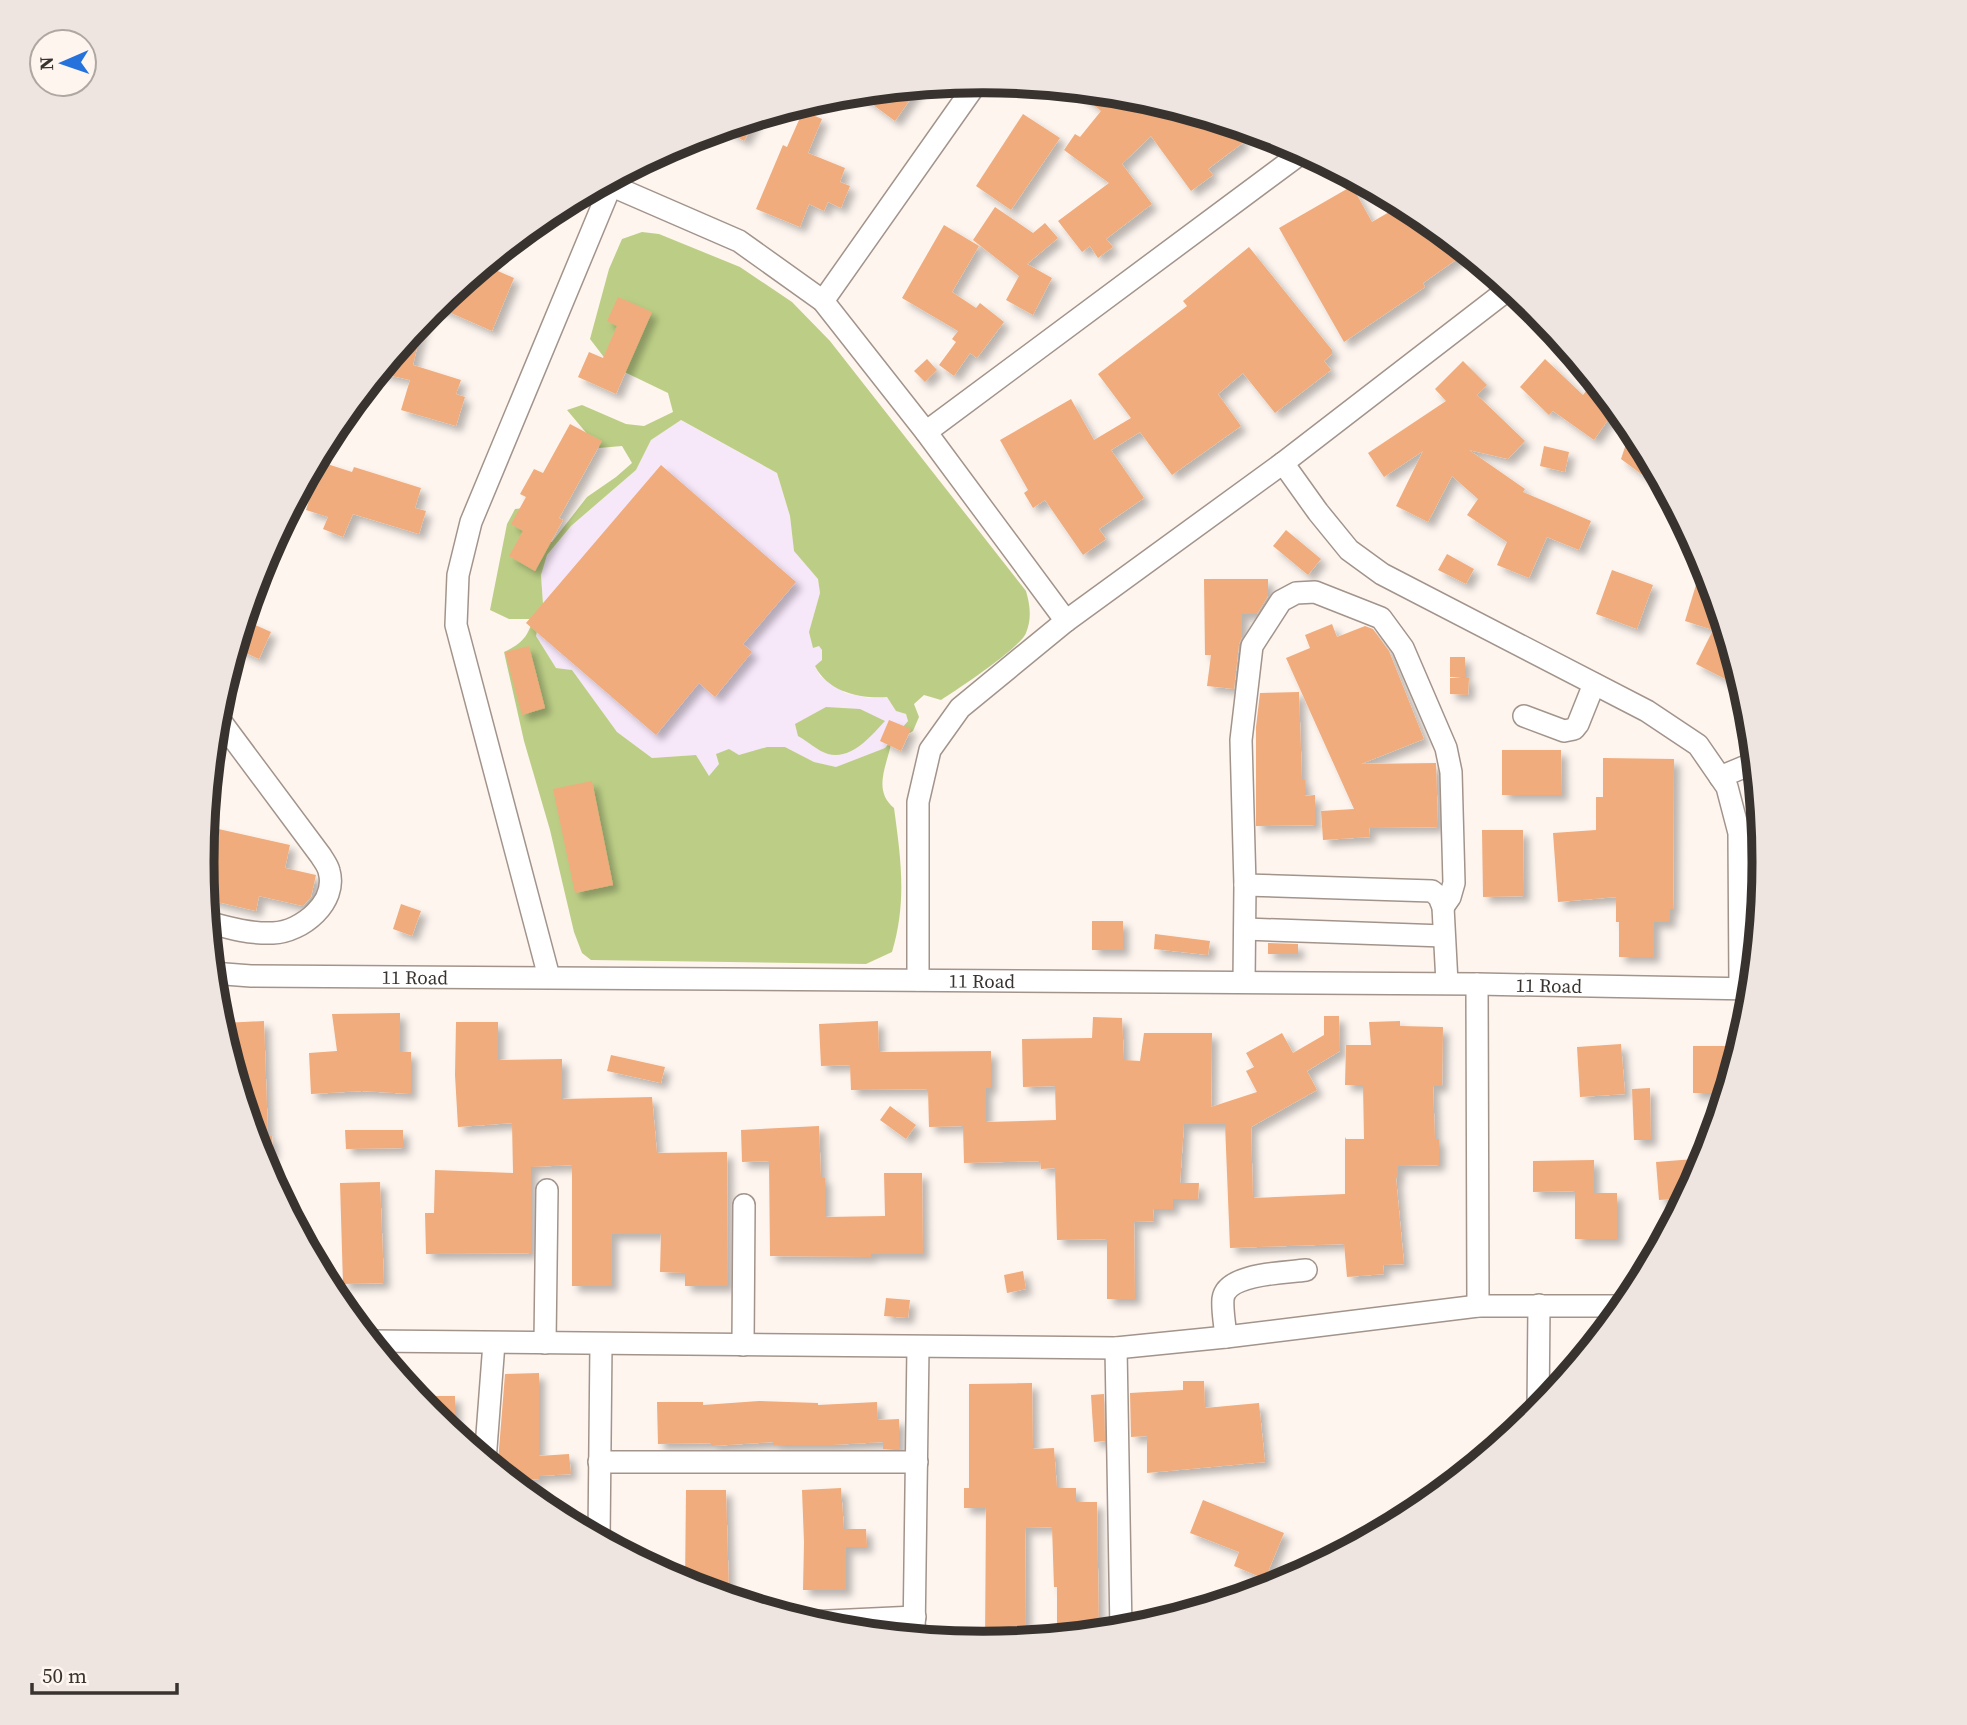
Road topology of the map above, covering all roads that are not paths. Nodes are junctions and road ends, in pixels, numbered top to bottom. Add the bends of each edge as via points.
1 (969, 93) edge
2 (1295, 159) edge
3 (620, 185) edge
4 (608, 191) edge
5 (1502, 294) edge
6 (823, 301) junction
7 (926, 432) junction
8 (1283, 463) junction
9 (1066, 621) junction
10 (1594, 684) junction
11 (1524, 716) dead end
12 (226, 728) edge
13 (1747, 766) edge
14 (1720, 777) junction
15 (1245, 885) junction
16 (1443, 907) junction
17 (216, 924) edge
18 (1245, 929) junction
19 (1444, 936) junction
20 (1746, 969) edge
21 (222, 974) edge
22 (549, 976) junction
23 (918, 980) junction
24 (1244, 982) junction
25 (1447, 983) junction
26 (1477, 984) junction
27 (1742, 989) edge
28 (547, 1190) dead end
29 (744, 1205) dead end
30 (1306, 1270) dead end
31 (1539, 1305) junction
32 (1478, 1306) junction
33 (1612, 1306) edge
34 (1226, 1337) junction
35 (381, 1341) edge
36 (494, 1343) junction
37 (545, 1343) junction
38 (601, 1344) junction
39 (743, 1345) junction
40 (918, 1347) junction
41 (1116, 1348) junction
42 (1538, 1396) edge
43 (486, 1449) edge
44 (599, 1462) junction
45 (917, 1462) junction
46 (599, 1529) edge
47 (1121, 1619) edge
48 (879, 1625) edge
49 (915, 1627) edge

1 - 6 street
2 - 7 street
3 - 6 street via 739,242
4 - 22 street via 471,522 458,575 456,625
5 - 8 street
6 - 7 street
7 - 9 street
8 - 9 street
8 - 10 street via 1349,550 1382,574
9 - 23 street via 960,708 930,750 918,802
10 - 11 street via 1574,729 1564,731
10 - 14 street via 1647,711 1698,745
12 - 17 street via 321,856 331,887 323,906 302,923 277,933 251,933
13 - 14 street
14 - 20 street via 1739,833
15 - 16 street via 1418,889 1432,891
15 - 16 street via 1241,740 1252,646 1281,601 1296,593 1315,592 1381,618 1393,632 1446,748 1451,772 1454,883
15 - 18 street
16 - 19 street
18 - 19 street
18 - 24 street
19 - 25 street
21 - 22 street, 11 Road
22 - 23 street, 11 Road
23 - 24 street, 11 Road
24 - 25 street, 11 Road
25 - 26 street, 11 Road
26 - 27 street, 11 Road
26 - 32 street
28 - 37 street
29 - 39 street
30 - 34 street via 1238,1280 1228,1287 1223,1298
31 - 32 street
31 - 33 street
31 - 42 street
32 - 34 street
34 - 41 street
35 - 36 street
36 - 37 street
36 - 43 street
37 - 38 street
38 - 39 street
38 - 44 street
39 - 40 street
40 - 41 street
40 - 45 street
41 - 47 street
44 - 45 street
44 - 46 street
45 - 49 street
48 - 49 street

